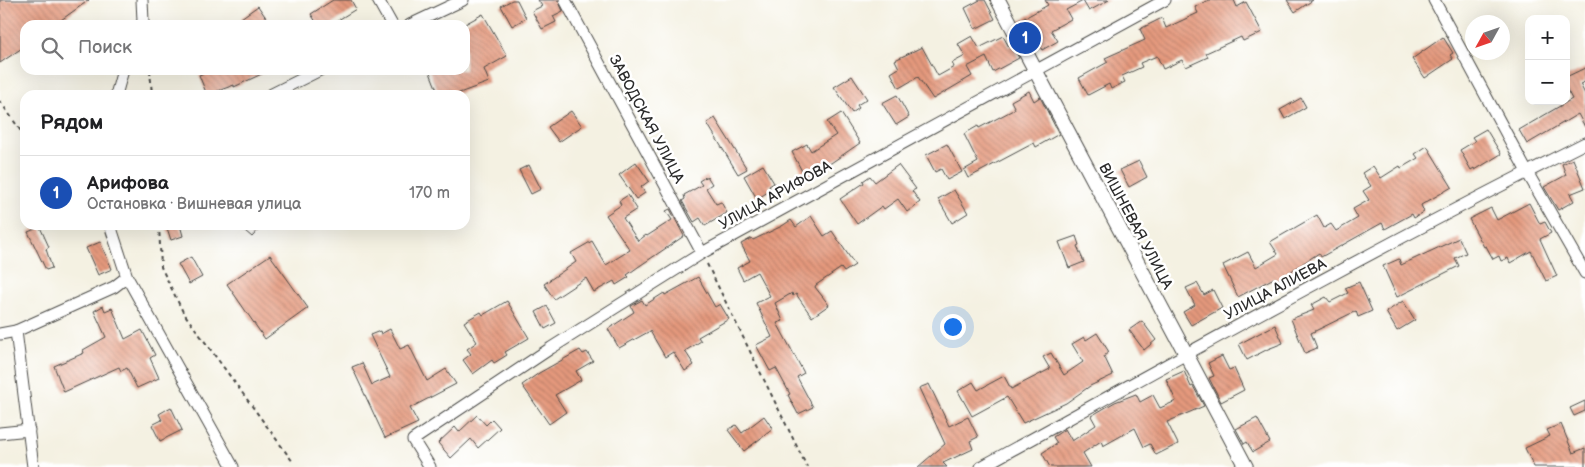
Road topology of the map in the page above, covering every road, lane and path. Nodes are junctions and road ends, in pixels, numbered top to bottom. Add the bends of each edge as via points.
1 (142, 0) edge
2 (378, 0) edge
3 (463, 0) edge
4 (565, 0) edge
5 (998, 0) edge
6 (1165, 0) edge
7 (1434, 0) edge
8 (142, 20) edge
9 (389, 20) edge
10 (421, 20) edge
11 (1036, 70) junction
12 (122, 75) edge
13 (150, 75) edge
14 (310, 75) edge
15 (117, 90) edge
16 (152, 90) edge
17 (280, 90) edge
18 (0, 101) edge
19 (20, 129) edge
20 (1585, 143) edge
21 (1527, 172) junction
22 (112, 230) edge
23 (159, 230) edge
24 (702, 253) junction
25 (1585, 273) edge
26 (127, 277) junction
27 (16, 331) junction
28 (0, 334) edge
29 (1185, 354) junction
30 (29, 430) junction
31 (0, 433) edge
32 (293, 462) dead end
33 (33, 467) edge
34 (233, 467) edge
35 (430, 467) edge
36 (806, 467) edge
37 (981, 467) edge
38 (1246, 467) edge

1 - 8 street
2 - 9 street
3 - 10 street
4 - 24 street, ЗАВОДСКАЯ УЛИЦА
5 - 11 street, ВИШНЕВАЯ УЛИЦА
6 - 11 street, УЛИЦА АРИФОВА
7 - 21 street
11 - 24 street, УЛИЦА АРИФОВА
11 - 29 street, ВИШНЕВАЯ УЛИЦА
12 - 15 street
13 - 16 path
14 - 17 street
18 - 19 path
20 - 21 street, УЛИЦА АЛИЕВА
21 - 25 street
21 - 29 street, УЛИЦА АЛИЕВА
22 - 26 street
23 - 32 path via 161,267 183,312
24 - 35 street, УЛИЦА АРИФОВА via 550,348 413,440
24 - 36 path
26 - 27 street
26 - 34 street
27 - 28 street
27 - 30 street
29 - 37 street, УЛИЦА АЛИЕВА
29 - 38 street, ВИШНЕВАЯ УЛИЦА
30 - 31 street
30 - 33 street

